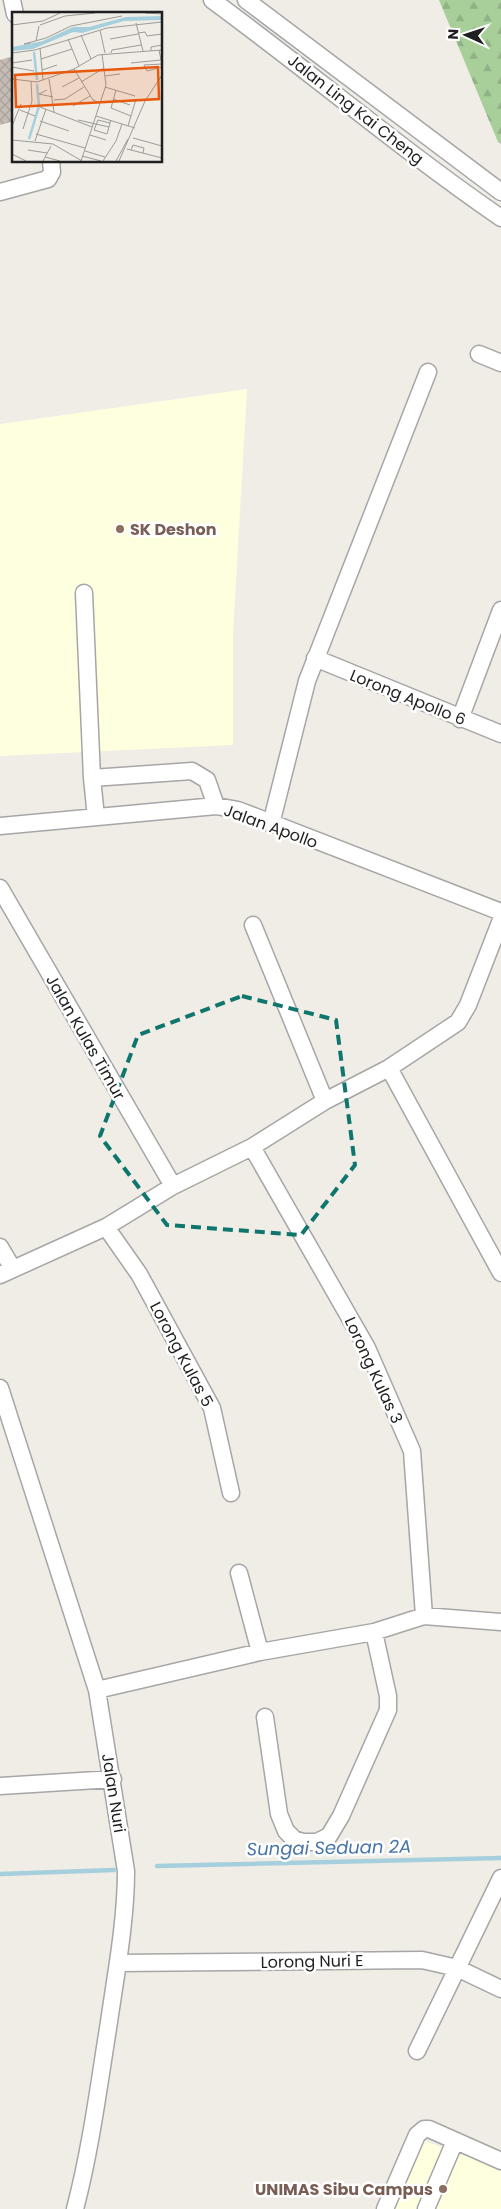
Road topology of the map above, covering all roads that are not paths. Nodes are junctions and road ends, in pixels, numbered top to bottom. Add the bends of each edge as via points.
1 (212, 0) edge
2 (246, 0) edge
3 (51, 162) edge
4 (0, 192) edge
5 (501, 192) edge
6 (501, 218) edge
7 (478, 354) dead end
8 (501, 363) edge
9 (428, 372) dead end
10 (84, 593) dead end
11 (501, 610) edge
12 (315, 658) junction
13 (460, 719) junction
14 (501, 734) edge
15 (92, 778) junction
16 (216, 806) junction
17 (96, 817) junction
18 (271, 824) junction
19 (0, 826) edge
20 (0, 888) edge
21 (501, 912) edge
22 (501, 920) edge
23 (253, 925) dead end
24 (389, 1068) junction
25 (325, 1101) junction
26 (252, 1148) junction
27 (173, 1186) junction
28 (106, 1227) junction
29 (0, 1247) edge
30 (7, 1272) edge
31 (501, 1273) edge
32 (0, 1388) edge
33 (231, 1493) dead end
34 (239, 1573) dead end
35 (424, 1616) junction
36 (501, 1622) edge
37 (374, 1632) junction
38 (260, 1652) junction
39 (97, 1690) junction
40 (265, 1717) dead end
41 (113, 1779) junction
42 (0, 1786) edge
43 (501, 1878) edge
44 (118, 1964) junction
45 (457, 1968) junction
46 (501, 1988) edge
47 (417, 2051) dead end
48 (455, 2140) junction
49 (501, 2161) edge
50 (428, 2207) edge
51 (75, 2209) edge
52 (385, 2209) edge

1 - 6 street, Jalan Ling Kai Cheng
2 - 5 street, Jalan Ling Kai Cheng
3 - 4 street via 52,172 48,179
7 - 8 street
9 - 12 street
10 - 15 street
11 - 13 street
12 - 13 street, Lorong Apollo 6
12 - 18 street
13 - 14 street, Lorong Apollo 6
15 - 16 street via 192,771 207,780
15 - 17 street
16 - 17 street, Jalan Apollo
16 - 18 street, Jalan Apollo via 238,810
17 - 19 street, Jalan Apollo
18 - 21 street, Jalan Apollo
20 - 27 street, Jalan Kulas Timur
22 - 24 street via 468,1005 458,1022
23 - 25 street
24 - 25 street
24 - 31 street
25 - 26 street
26 - 27 street
26 - 35 street, Lorong Kulas 3 via 367,1348 412,1451
27 - 28 street
28 - 30 street
28 - 33 street, Lorong Kulas 5 via 139,1274 212,1408
29 - 30 street
32 - 39 street, Jalan Nuri
34 - 38 street
35 - 36 street
35 - 37 street
37 - 38 street
37 - 40 street via 388,1710 341,1816 329,1836 317,1842 294,1839 286,1831 279,1814
38 - 39 street
39 - 41 street, Jalan Nuri
41 - 42 street
41 - 44 street, Jalan Nuri via 126,1871
43 - 45 street
44 - 45 street, Lorong Nuri E via 422,1960
44 - 51 street, Jalan Nuri via 100,2082
45 - 46 street, Lorong Nuri E
45 - 47 street
48 - 49 street
48 - 50 street
48 - 52 street via 428,2129 417,2135

